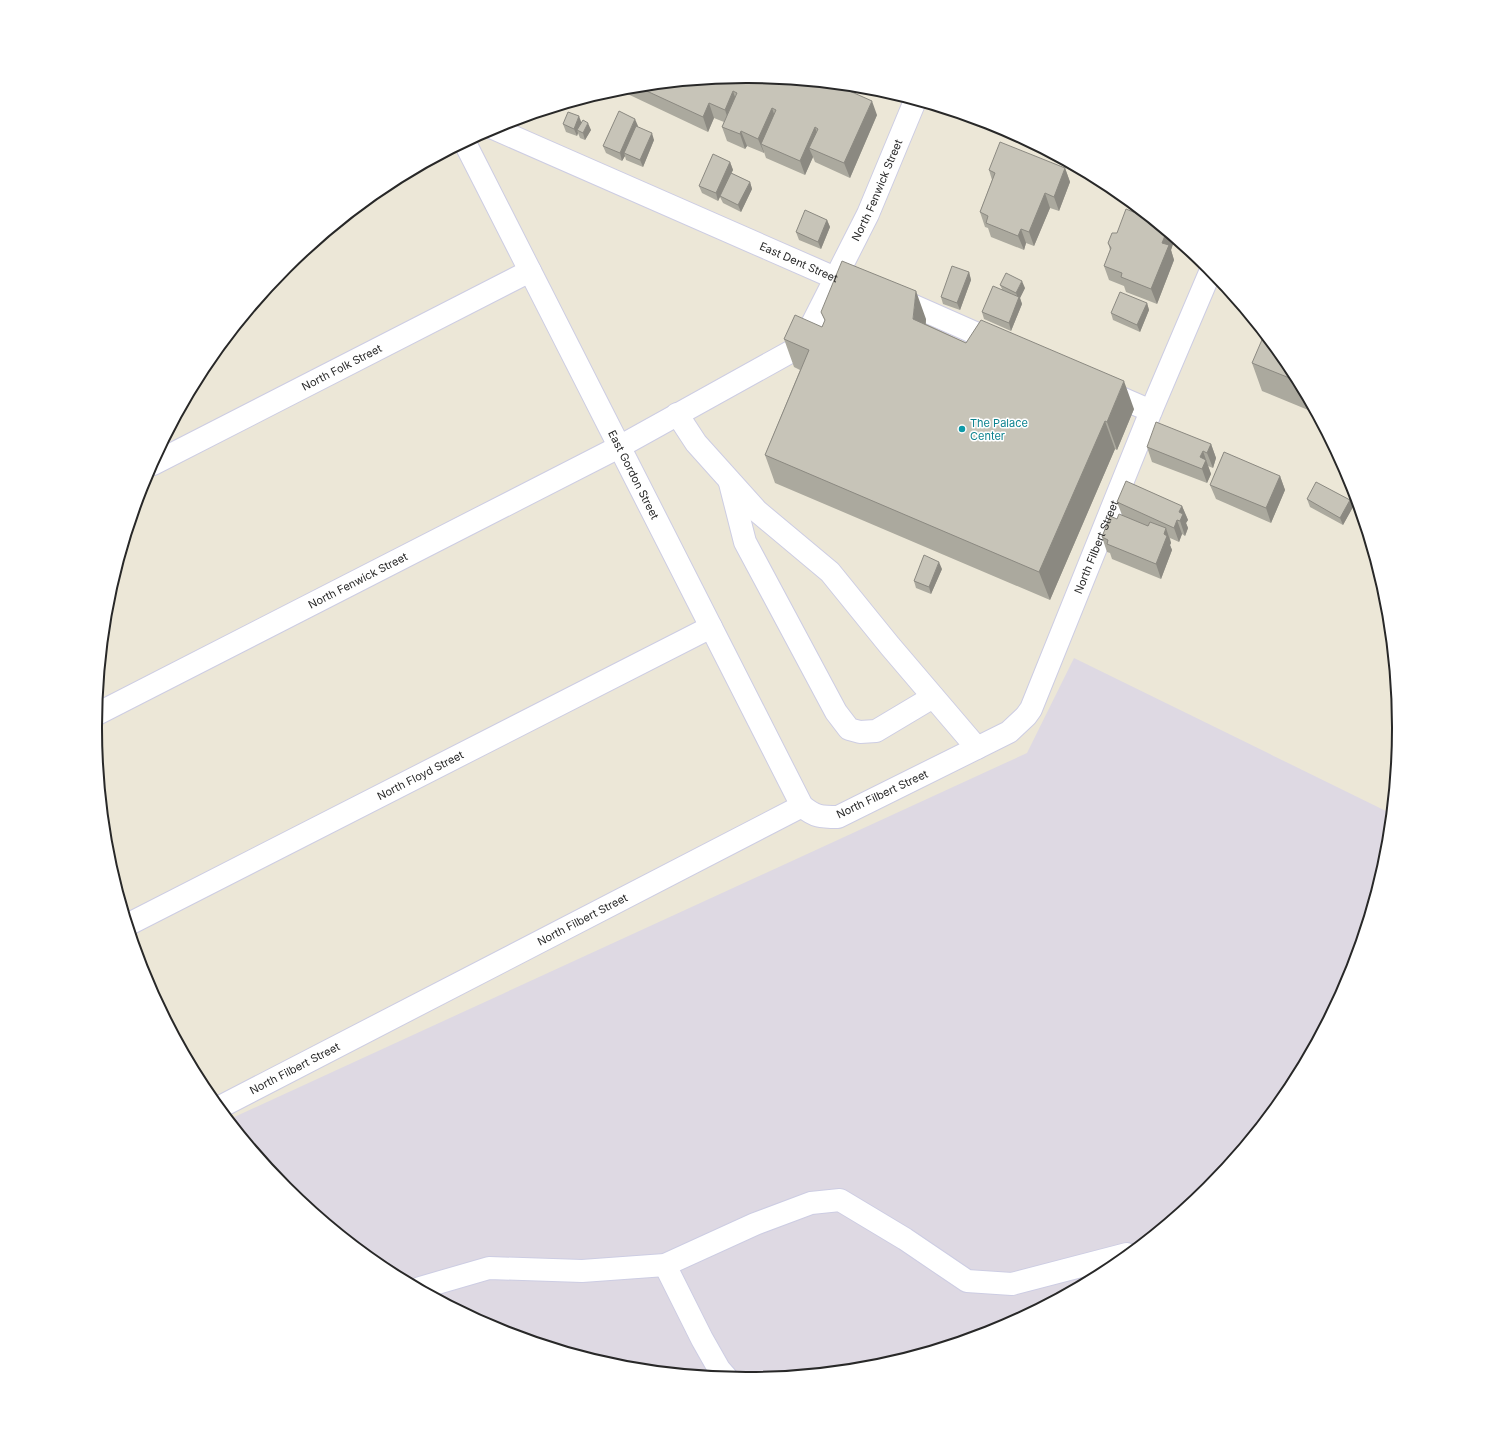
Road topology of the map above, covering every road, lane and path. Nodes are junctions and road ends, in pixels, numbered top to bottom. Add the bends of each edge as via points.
1 (913, 105) edge
2 (501, 132) edge
3 (467, 147) edge
4 (530, 271) junction
5 (1207, 277) edge
6 (835, 278) junction
7 (1016, 351) edge
8 (1087, 383) edge
9 (1151, 411) junction
10 (678, 414) junction
11 (619, 447) junction
12 (161, 460) edge
13 (729, 480) junction
14 (711, 627) junction
15 (933, 697) junction
16 (103, 711) edge
17 (977, 748) junction
18 (802, 806) junction
19 (133, 922) edge
20 (225, 1105) edge
21 (1112, 1258) edge
22 (665, 1265) junction
23 (426, 1286) edge
24 (721, 1371) edge

1 - 6 street, North Fenwick Street via 868,214
2 - 6 street, East Dent Street
3 - 4 street, East Gordon Street
4 - 11 street, East Gordon Street
4 - 12 street, North Folk Street
5 - 9 street, North Filbert Street
6 - 7 street, East Dent Street via 895,298
6 - 10 street, North Fenwick Street via 801,346
8 - 9 street
9 - 17 street, North Filbert Street via 1031,709 1009,732
10 - 11 street, North Fenwick Street
10 - 13 street via 696,443
11 - 14 street, East Gordon Street
11 - 16 street, North Fenwick Street
13 - 15 street via 757,511 830,572
13 - 15 street via 745,542 836,712 849,729 860,732 876,731
14 - 18 street, East Gordon Street
14 - 19 street, North Floyd Street
15 - 17 street
17 - 18 street, North Filbert Street via 838,817 819,817
18 - 20 street, North Filbert Street
21 - 22 street via 1012,1284 967,1281 905,1239 840,1200 811,1203 755,1224
22 - 23 street via 582,1271 489,1268
22 - 24 street

